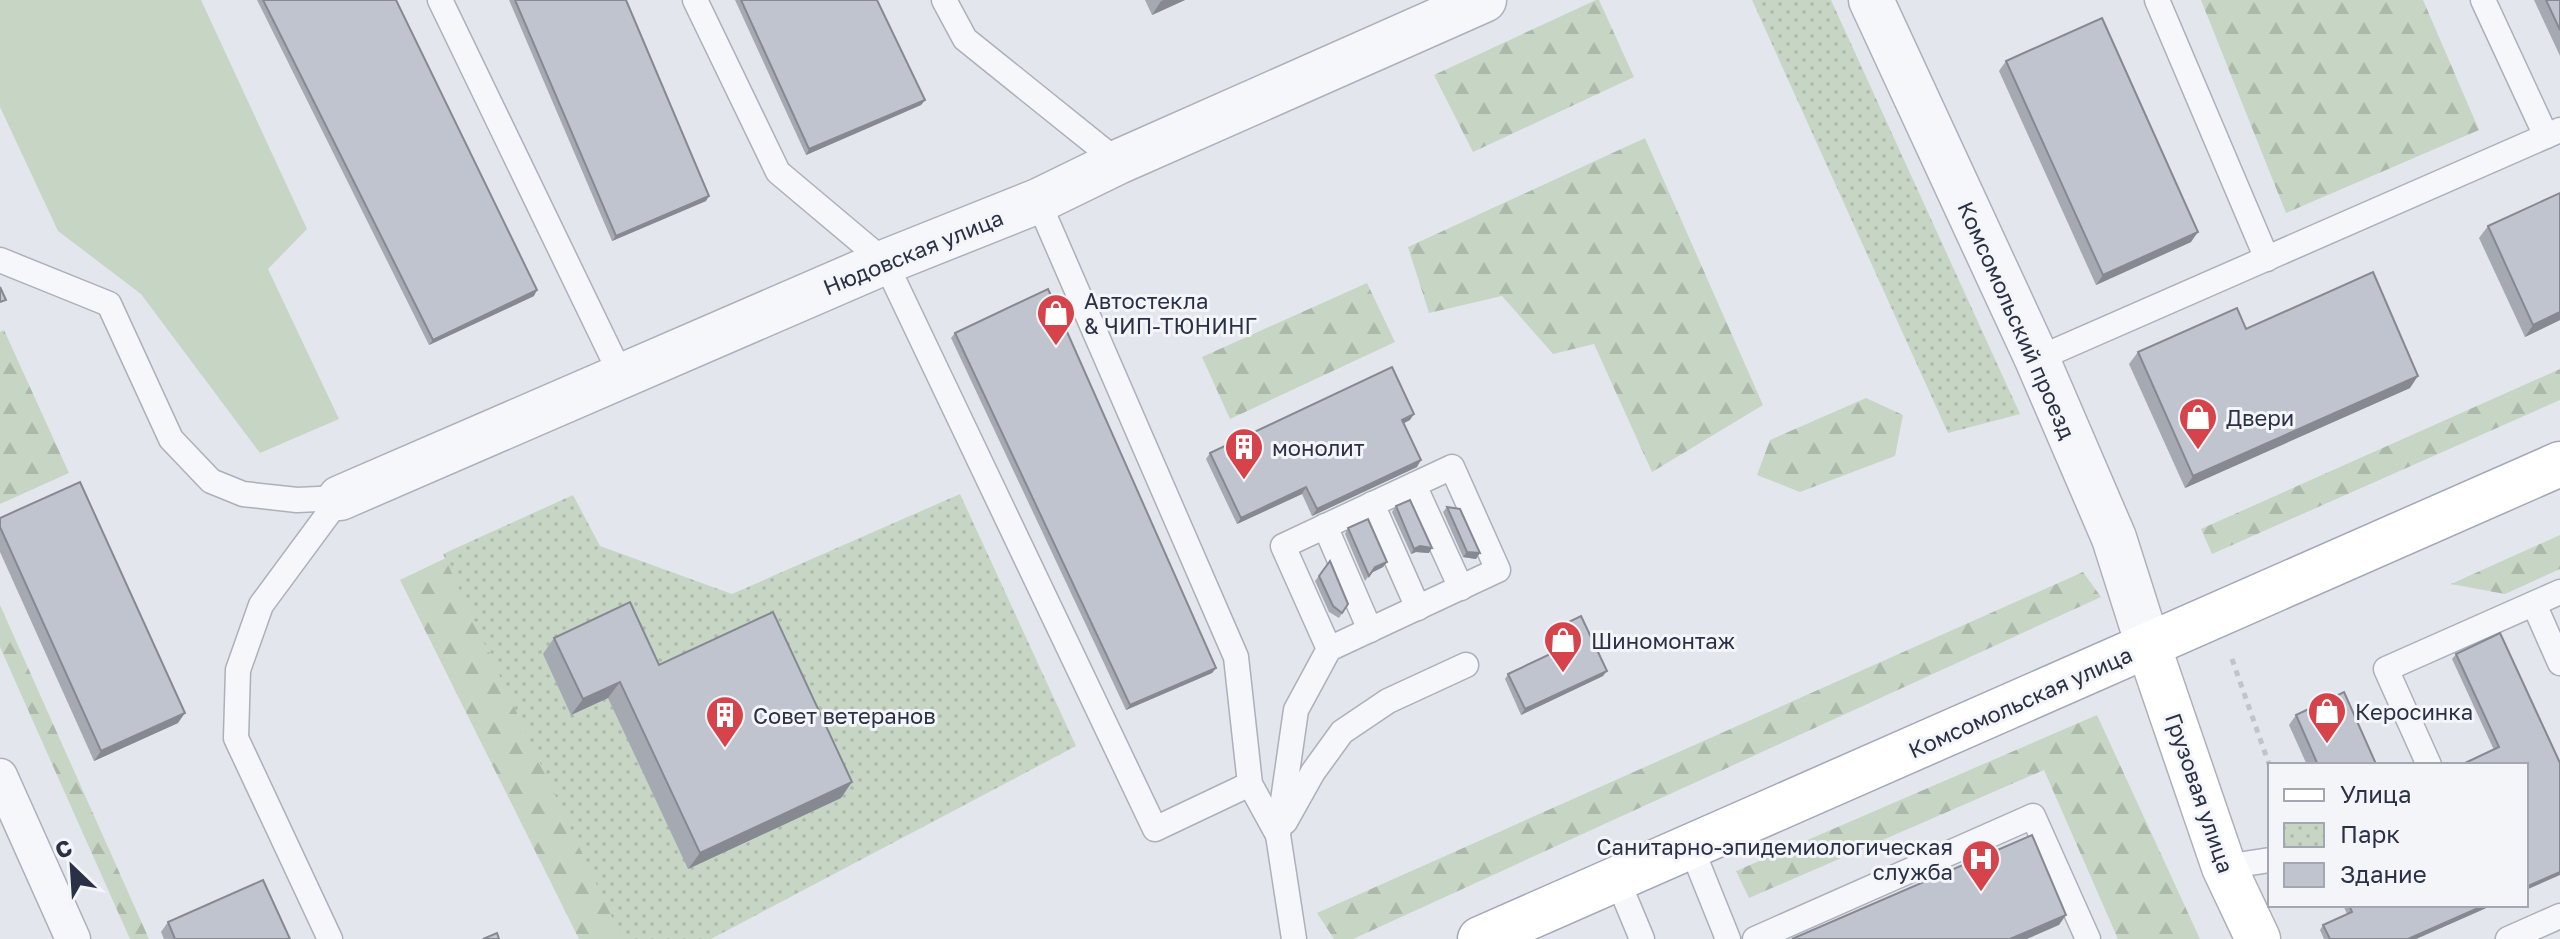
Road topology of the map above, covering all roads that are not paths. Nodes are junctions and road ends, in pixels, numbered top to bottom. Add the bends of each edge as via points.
1 (440, 0) edge
2 (695, 0) edge
3 (944, 0) edge
4 (1484, 0) edge
5 (1871, 0) edge
6 (2157, 0) edge
7 (2483, 0) edge
8 (2553, 133) edge
9 (1118, 162) junction
10 (1038, 201) junction
11 (2267, 259) junction
12 (0, 260) edge
13 (885, 262) junction
14 (2037, 359) junction
15 (621, 375) junction
16 (2560, 464) edge
17 (1414, 485) junction
18 (340, 498) junction
19 (1372, 504) junction
20 (1325, 526) junction
21 (1461, 588) junction
22 (2560, 592) edge
23 (2534, 604) junction
24 (1418, 608) junction
25 (1370, 630) junction
26 (2148, 645) junction
27 (1329, 649) junction
28 (2560, 663) edge
29 (1466, 665) dead end
30 (2428, 763) edge
31 (0, 776) edge
32 (1250, 784) junction
33 (1278, 835) junction
34 (1691, 847) junction
35 (2268, 860) edge
36 (2224, 867) junction
37 (1617, 879) junction
38 (2560, 916) edge
39 (73, 939) edge
40 (330, 939) edge
41 (1294, 939) edge
42 (1480, 939) edge
43 (1642, 939) edge
44 (1728, 939) edge
45 (1755, 939) edge
46 (2088, 939) edge
47 (2258, 939) edge
48 (2508, 939) edge

1 - 15 lane
2 - 13 lane via 778,172
3 - 9 lane via 965,39
4 - 9 street, Нюдовская улица
5 - 14 street, Комсомольский проезд
6 - 11 lane
7 - 8 lane
8 - 11 lane
9 - 10 street, Нюдовская улица
10 - 13 street, Нюдовская улица
10 - 32 lane via 1236,657
11 - 14 lane
12 - 18 lane via 109,304 171,439 211,481 243,494
13 - 15 street, Нюдовская улица
13 - 32 lane via 1155,829
14 - 26 street, Комсомольский проезд via 2114,538
15 - 18 street, Нюдовская улица
16 - 26 main road, Комсомольская улица
17 - 19 lane
17 - 21 lane
17 - 21 lane via 1452,467 1498,570
18 - 40 lane via 261,605 238,670 236,738
19 - 20 lane
19 - 24 lane
20 - 25 lane
20 - 27 lane via 1283,546
21 - 24 lane
22 - 23 lane
23 - 28 lane
23 - 30 lane via 2386,669
24 - 25 lane
25 - 27 lane
26 - 34 main road, Комсомольская улица
26 - 36 main road, Грузовая улица
27 - 33 lane via 1296,710
29 - 33 lane via 1388,701 1342,732
31 - 39 street
32 - 33 lane
33 - 41 lane
34 - 37 main road, Комсомольская улица
34 - 44 lane
35 - 36 lane
36 - 47 main road, Грузовая улица
37 - 42 main road, Комсомольская улица
37 - 43 lane
38 - 48 lane
45 - 46 lane via 2033,816

